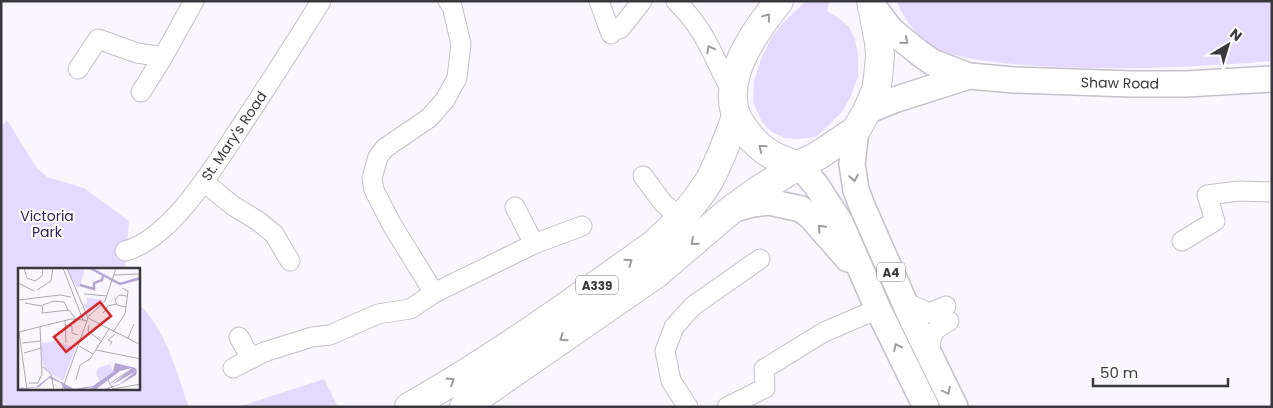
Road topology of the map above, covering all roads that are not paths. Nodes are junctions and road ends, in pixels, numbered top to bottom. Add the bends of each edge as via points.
1 (194, 1) edge
2 (448, 1) edge
3 (599, 1) edge
4 (642, 1) edge
5 (676, 1) edge
6 (779, 1) edge
7 (316, 3) edge
8 (871, 3) edge
9 (163, 58) junction
10 (78, 69) dead end
11 (969, 76) junction
12 (1272, 79) edge
13 (141, 92) dead end
14 (734, 105) junction
15 (862, 120) junction
16 (798, 165) junction
17 (643, 176) dead end
18 (204, 182) junction
19 (1272, 192) edge
20 (515, 207) dead end
21 (731, 210) junction
22 (681, 218) junction
23 (582, 226) dead end
24 (1182, 241) dead end
25 (534, 244) junction
26 (125, 251) dead end
27 (760, 259) dead end
28 (290, 261) dead end
29 (864, 278) junction
30 (434, 293) junction
31 (905, 302) junction
32 (878, 309) junction
33 (240, 337) dead end
34 (929, 354) junction
35 (251, 359) junction
36 (233, 368) dead end
37 (409, 407) edge
38 (464, 407) edge
39 (688, 407) edge
40 (727, 407) edge
41 (926, 407) edge
42 (955, 407) edge

1 - 9 street
2 - 30 street via 461,44 457,78 445,100 429,118 385,148 372,178 374,190 392,225
3 - 4 street via 615,32
14 -> 5 street via 709,45
14 -> 6 highway, A339 via 737,70 750,41
7 - 18 street, St. Mary's Road
8 -> 11 main road, Shaw Road via 891,30 918,52 932,62
8 - 15 highway via 880,56 876,90
9 - 10 street via 98,39
9 - 13 street
11 - 12 main road, Shaw Road via 1131,84
11 - 15 main road, Shaw Road via 894,100
16 -> 14 highway via 785,162 759,146 750,137
14 - 22 highway, A339 via 717,164
15 - 16 highway, A339 via 819,156
15 -> 31 main road, A4 via 852,164 856,190
16 - 21 highway, A339
16 - 29 main road, A4 via 836,215
17 - 22 street via 663,203
18 - 26 street, St. Mary's Road via 181,211 153,237
18 - 28 street via 274,234
19 - 24 street via 1239,191 1207,195 1215,221
20 - 25 street
29 -> 21 main road via 826,233 801,210 768,202
21 -> 38 highway, A339 via 656,274
37 -> 22 highway, A339 via 581,296 653,245
23 - 25 street
25 - 30 street
27 - 39 street via 692,306 674,327 665,352 671,381
29 - 32 main road, A4
30 - 35 street via 410,309 378,314 330,335 312,337
31 - 34 main road, A4
31 - 34 street via 929,313 947,314 932,334
32 - 40 street via 824,332 764,369 765,388
41 -> 32 main road, A4
33 - 35 street
34 -> 42 main road, A4
35 - 36 street

